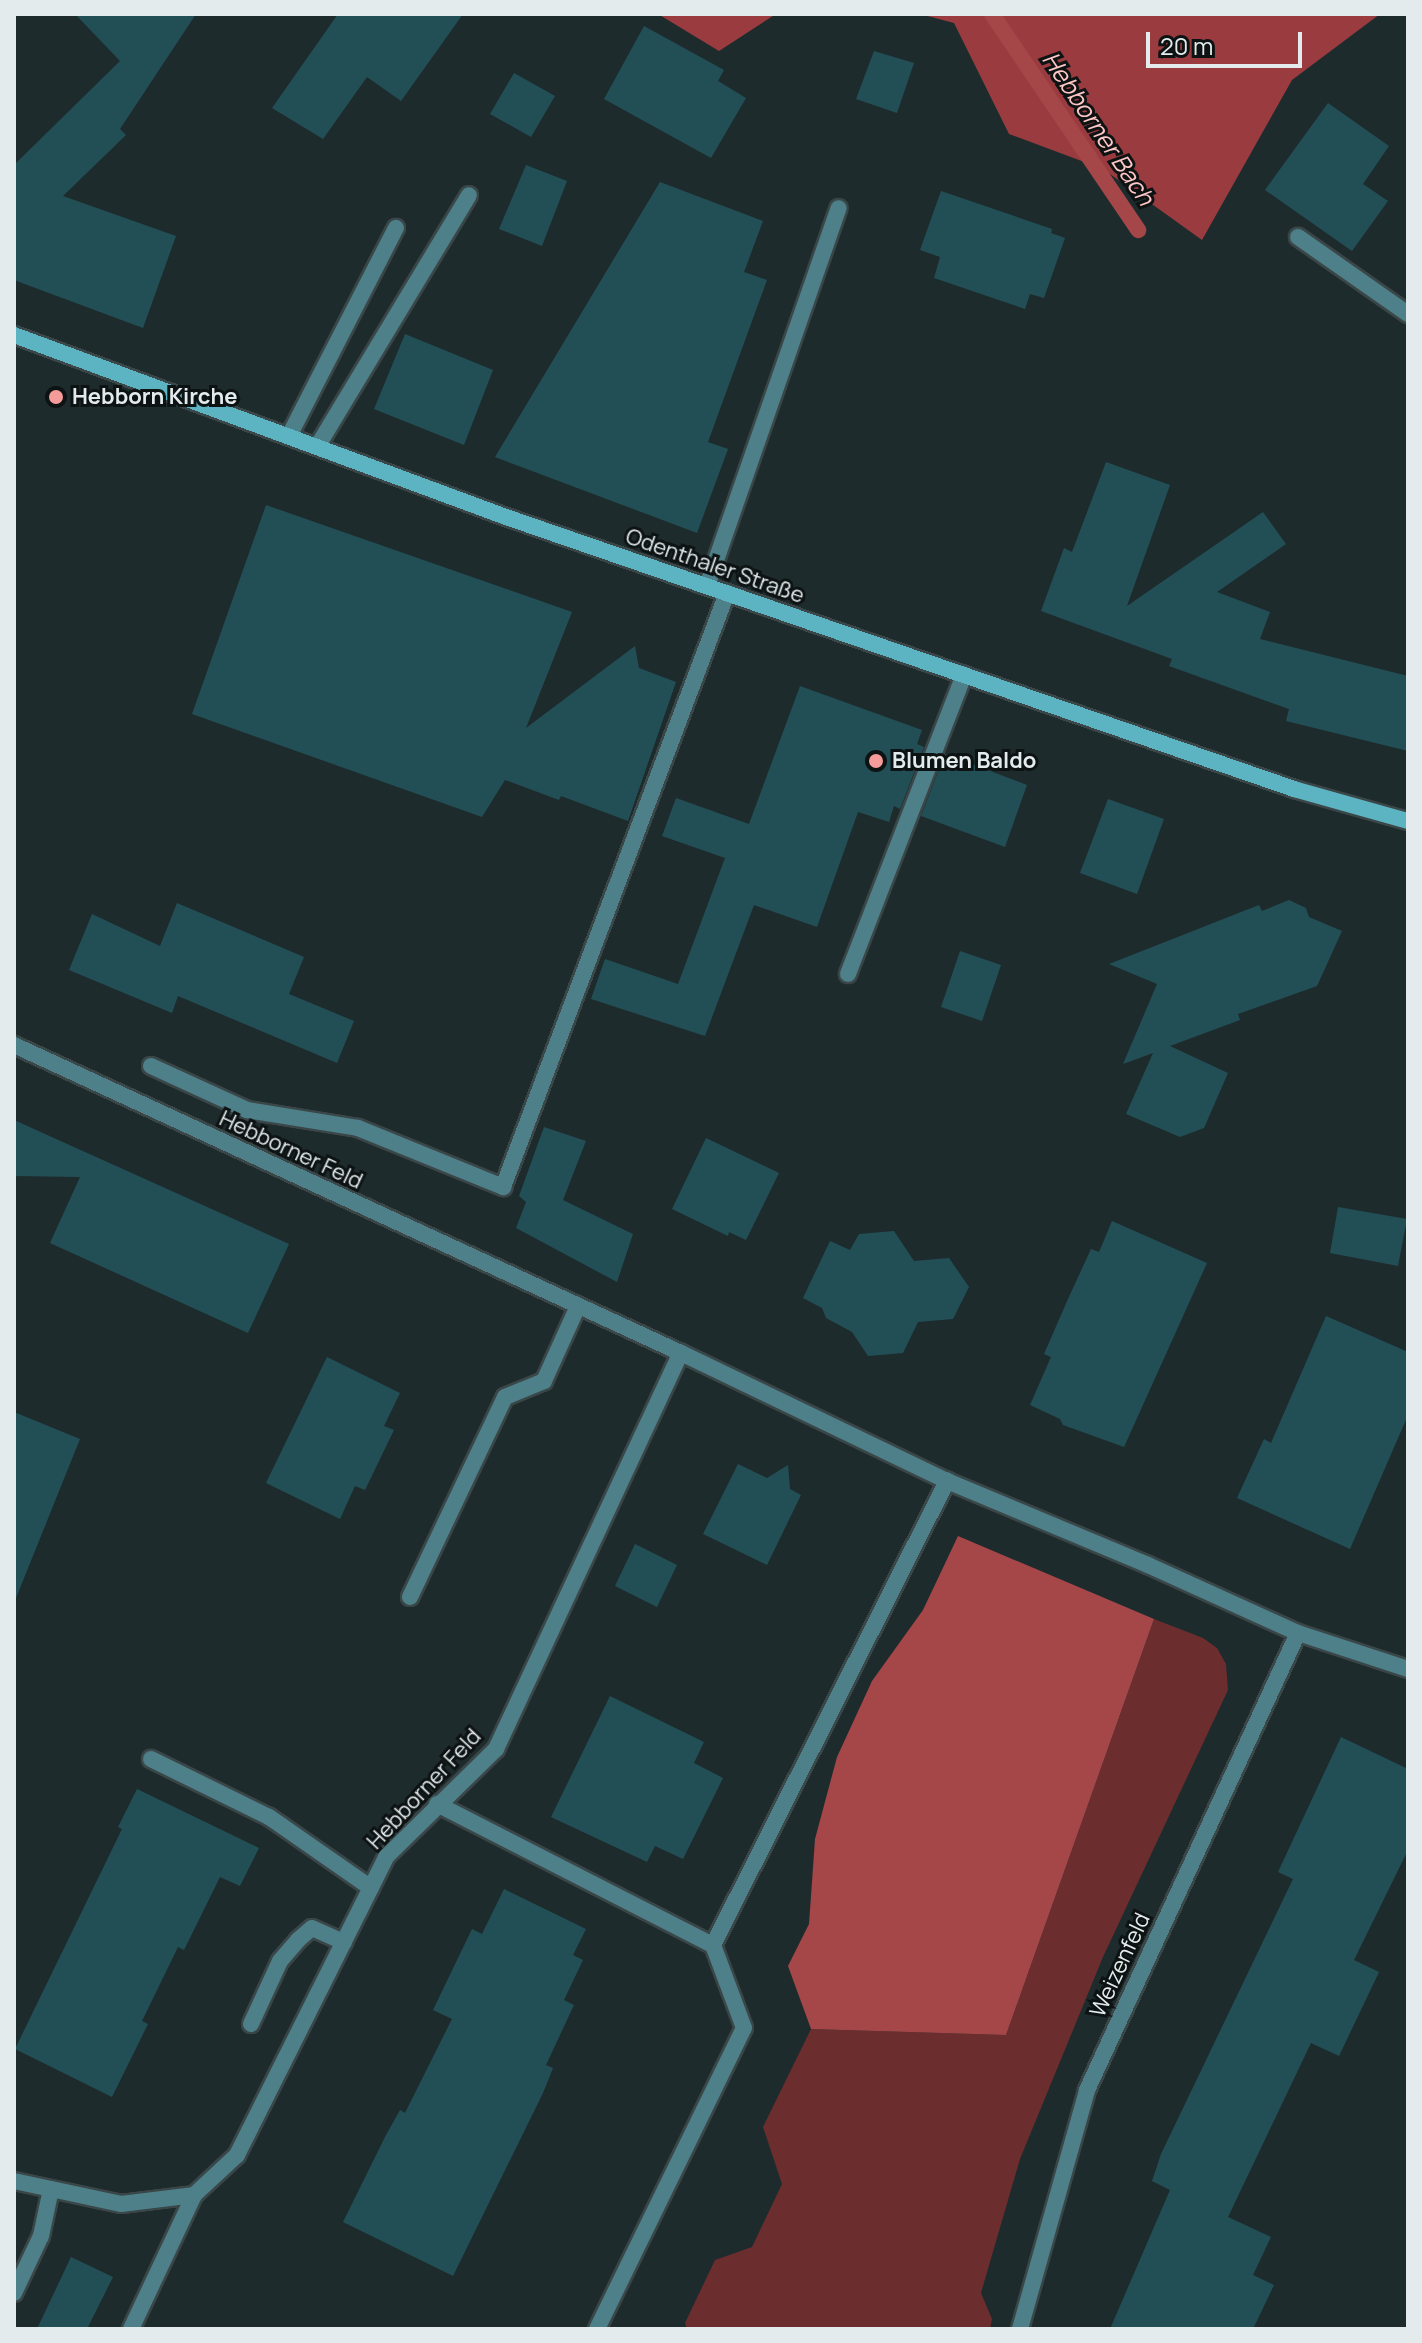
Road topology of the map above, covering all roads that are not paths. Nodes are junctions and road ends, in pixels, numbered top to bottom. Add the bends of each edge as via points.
1 (469, 195) dead end
2 (839, 208) dead end
3 (396, 228) dead end
4 (1298, 237) dead end
5 (1408, 314) edge
6 (14, 335) edge
7 (289, 436) junction
8 (317, 447) junction
9 (707, 586) junction
10 (727, 593) junction
11 (964, 675) junction
12 (1408, 821) edge
13 (848, 974) dead end
14 (14, 1045) edge
15 (151, 1066) dead end
16 (578, 1306) junction
17 (681, 1353) junction
18 (947, 1481) junction
19 (410, 1597) dead end
20 (1298, 1633) junction
21 (1408, 1669) edge
22 (151, 1759) dead end
23 (437, 1804) junction
24 (371, 1888) junction
25 (344, 1942) junction
26 (713, 1945) junction
27 (251, 2024) dead end
28 (14, 2181) edge
29 (51, 2189) junction
30 (194, 2195) junction
31 (14, 2293) edge
32 (131, 2329) edge
33 (597, 2329) edge
34 (1020, 2329) edge

1 - 8 street
2 - 9 street
3 - 7 street
4 - 5 street
6 - 7 main road, Odenthaler Straße
7 - 8 main road, Odenthaler Straße
8 - 9 main road, Odenthaler Straße
9 - 10 main road, Odenthaler Straße
10 - 11 main road, Odenthaler Straße
10 - 15 street via 503,1187 358,1128 247,1110
11 - 12 main road, Odenthaler Straße via 1294,789
11 - 13 street
14 - 16 street, Hebborner Feld
16 - 17 street, Hebborner Feld
16 - 19 street via 544,1381 505,1397
17 - 18 street, Hebborner Feld
17 - 23 street, Hebborner Feld via 496,1749
18 - 20 street
18 - 26 street
20 - 21 street
20 - 34 street, Weizenfeld via 1087,2090
22 - 24 street via 269,1817
23 - 24 street, Hebborner Feld via 386,1857
23 - 26 street
24 - 25 street, Hebborner Feld
25 - 27 street via 312,1928 298,1940 280,1961
25 - 30 street, Hebborner Feld via 237,2155
26 - 33 street via 744,2028
28 - 29 street
29 - 30 street via 121,2204
29 - 31 street via 41,2236
30 - 32 street, Hebborner Feld

